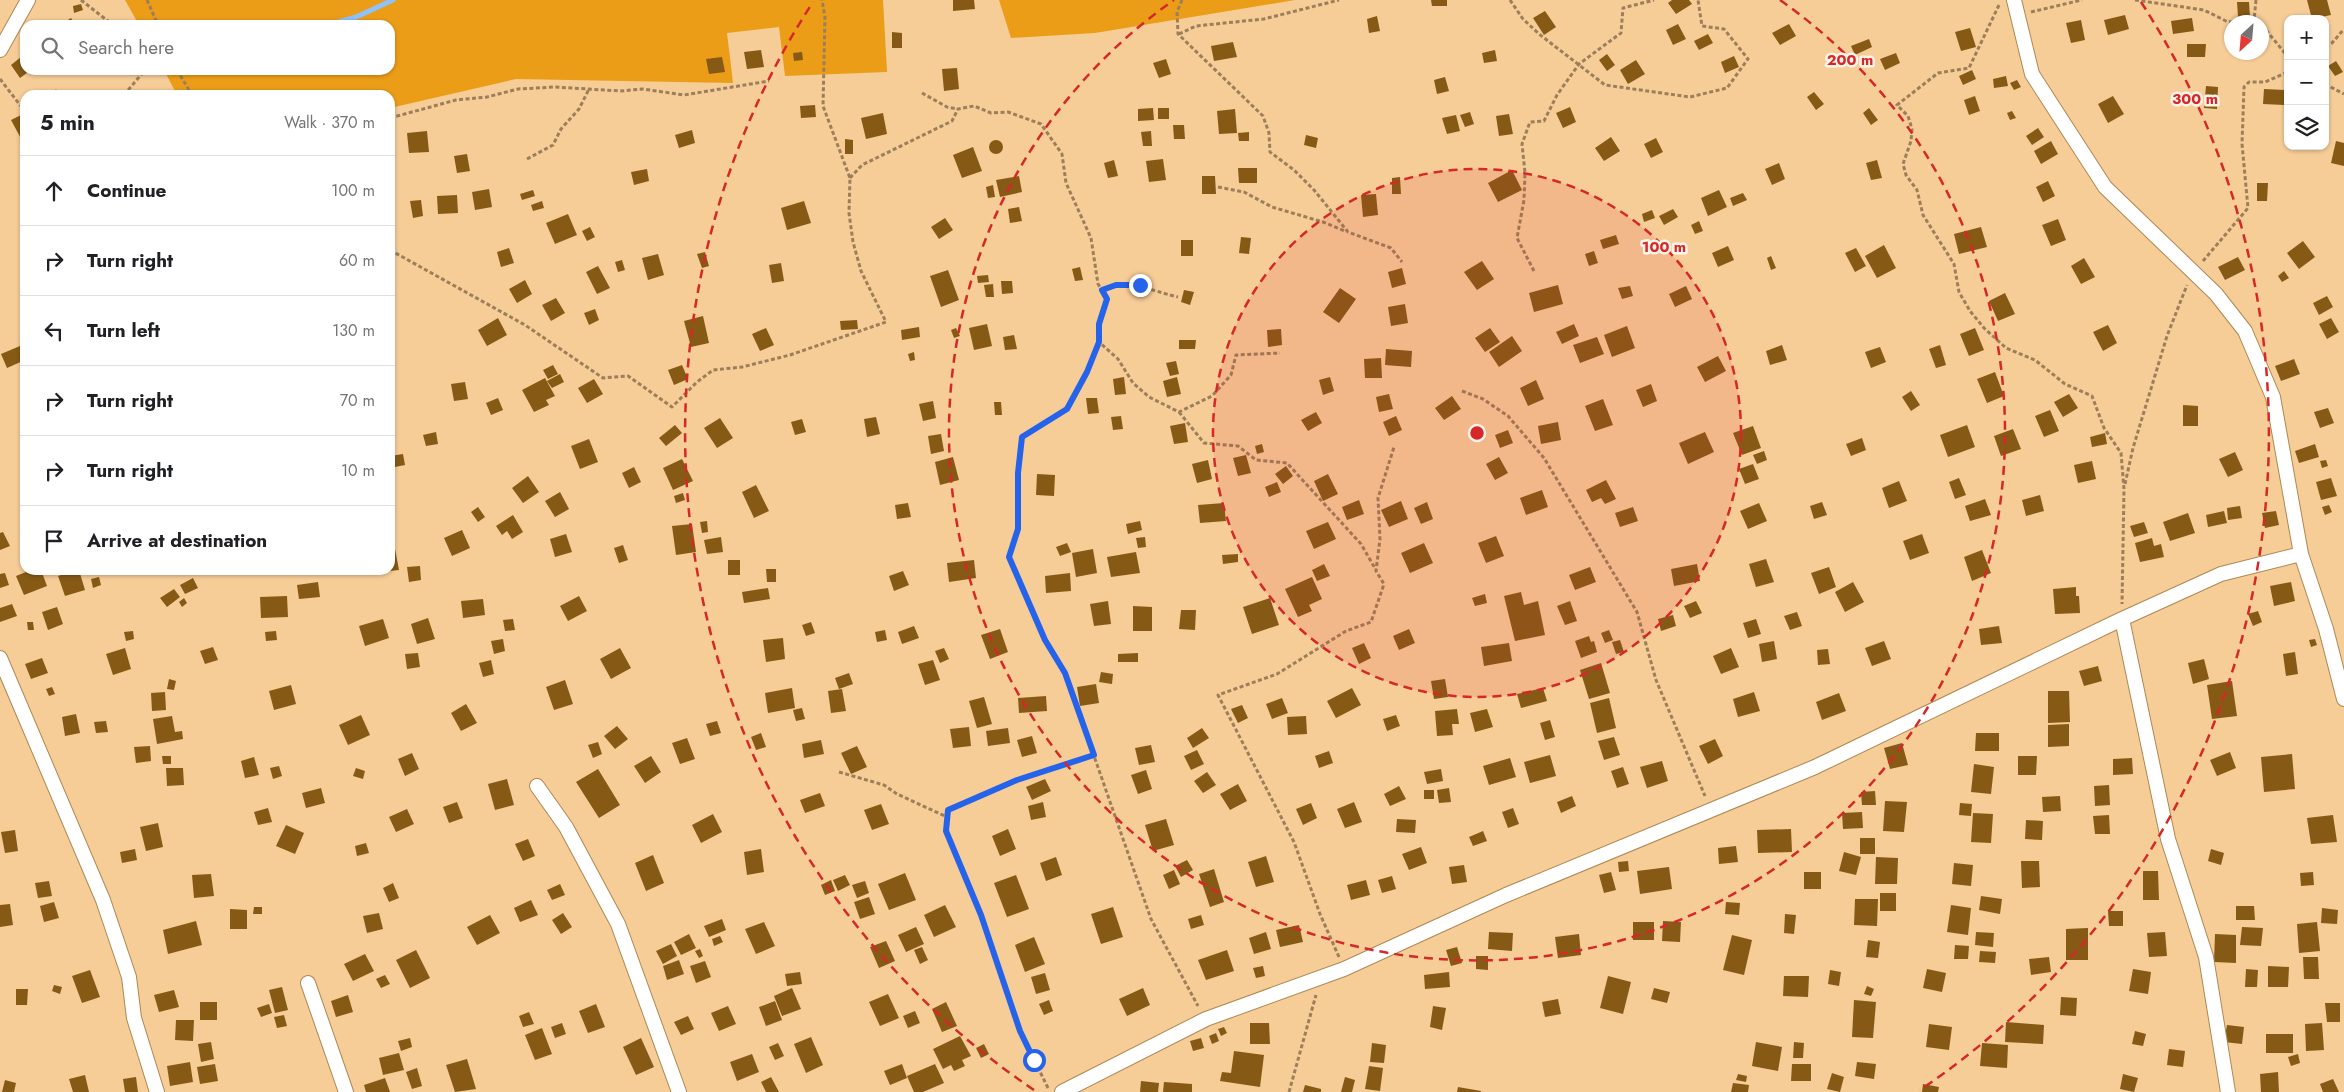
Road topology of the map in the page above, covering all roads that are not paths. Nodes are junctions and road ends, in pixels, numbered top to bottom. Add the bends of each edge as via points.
1 (28, 0) edge
2 (2014, 0) edge
3 (0, 50) edge
4 (2300, 554) junction
5 (2122, 619) junction
6 (0, 658) edge
7 (2344, 699) edge
8 (537, 786) dead end
9 (308, 983) dead end
10 (157, 1092) edge
11 (346, 1092) edge
12 (679, 1092) edge
13 (1062, 1092) edge
14 (2228, 1092) edge

1 - 3 street
2 - 4 street via 2032,74 2105,187 2216,294 2245,332 2273,397
4 - 5 street via 2221,574
4 - 7 street via 2326,629
5 - 13 street via 1824,763 1506,895 1344,969 1206,1019
5 - 14 street via 2168,838 2206,957
6 - 10 street via 103,900 130,977 134,1018
8 - 12 street via 566,827 618,924
9 - 11 street

